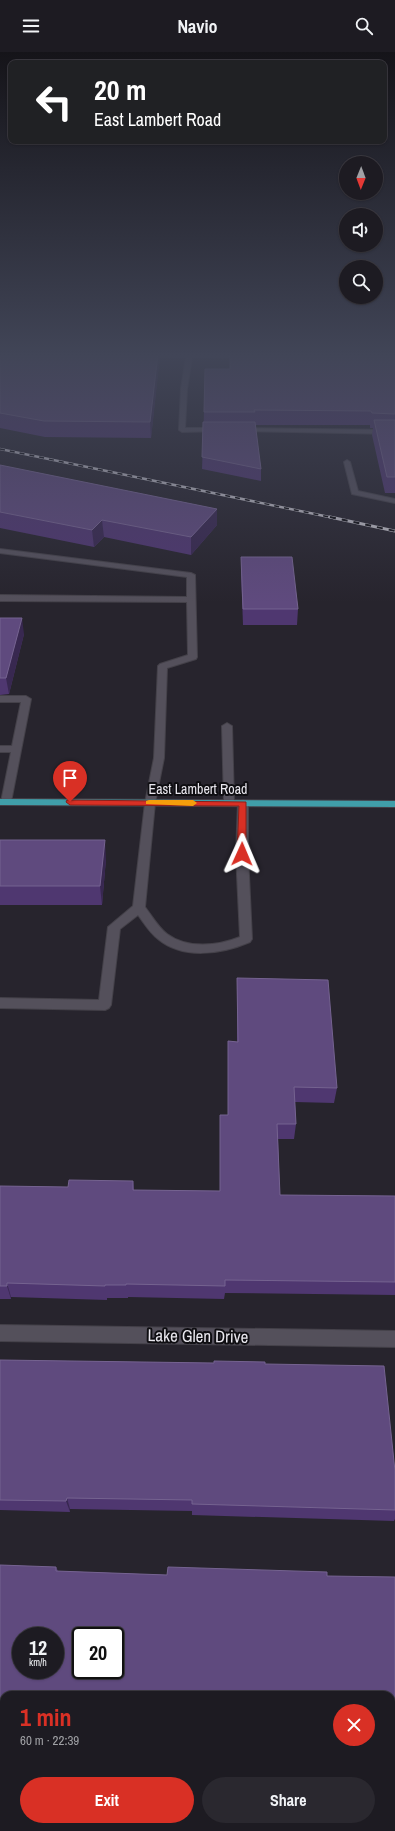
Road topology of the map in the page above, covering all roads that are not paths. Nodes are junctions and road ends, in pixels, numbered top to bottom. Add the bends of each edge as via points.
1 (347, 462) dead end
2 (395, 501) edge
3 (0, 551) edge
4 (0, 598) edge
5 (192, 600) junction
6 (0, 699) edge
7 (227, 726) dead end
8 (0, 749) edge
9 (17, 749) junction
10 (3, 802) edge
11 (150, 803) junction
12 (229, 803) junction
13 (243, 803) junction
14 (395, 804) edge
15 (139, 908) junction
16 (0, 1003) edge
17 (0, 1333) edge
18 (395, 1339) edge

1 - 2 street via 355,492
3 - 5 street via 191,575
4 - 5 street
5 - 11 street via 193,657 163,666 159,758
6 - 9 street via 26,700
7 - 12 street
8 - 9 street
9 - 10 street
10 - 11 main road, East Lambert Road
11 - 12 main road, East Lambert Road
11 - 15 street
12 - 13 main road, East Lambert Road
13 - 14 main road, East Lambert Road
13 - 15 street via 242,854 246,938 234,945 209,949 183,946 163,937
15 - 16 street via 114,926 105,1005
17 - 18 street, Lake Glen Drive

